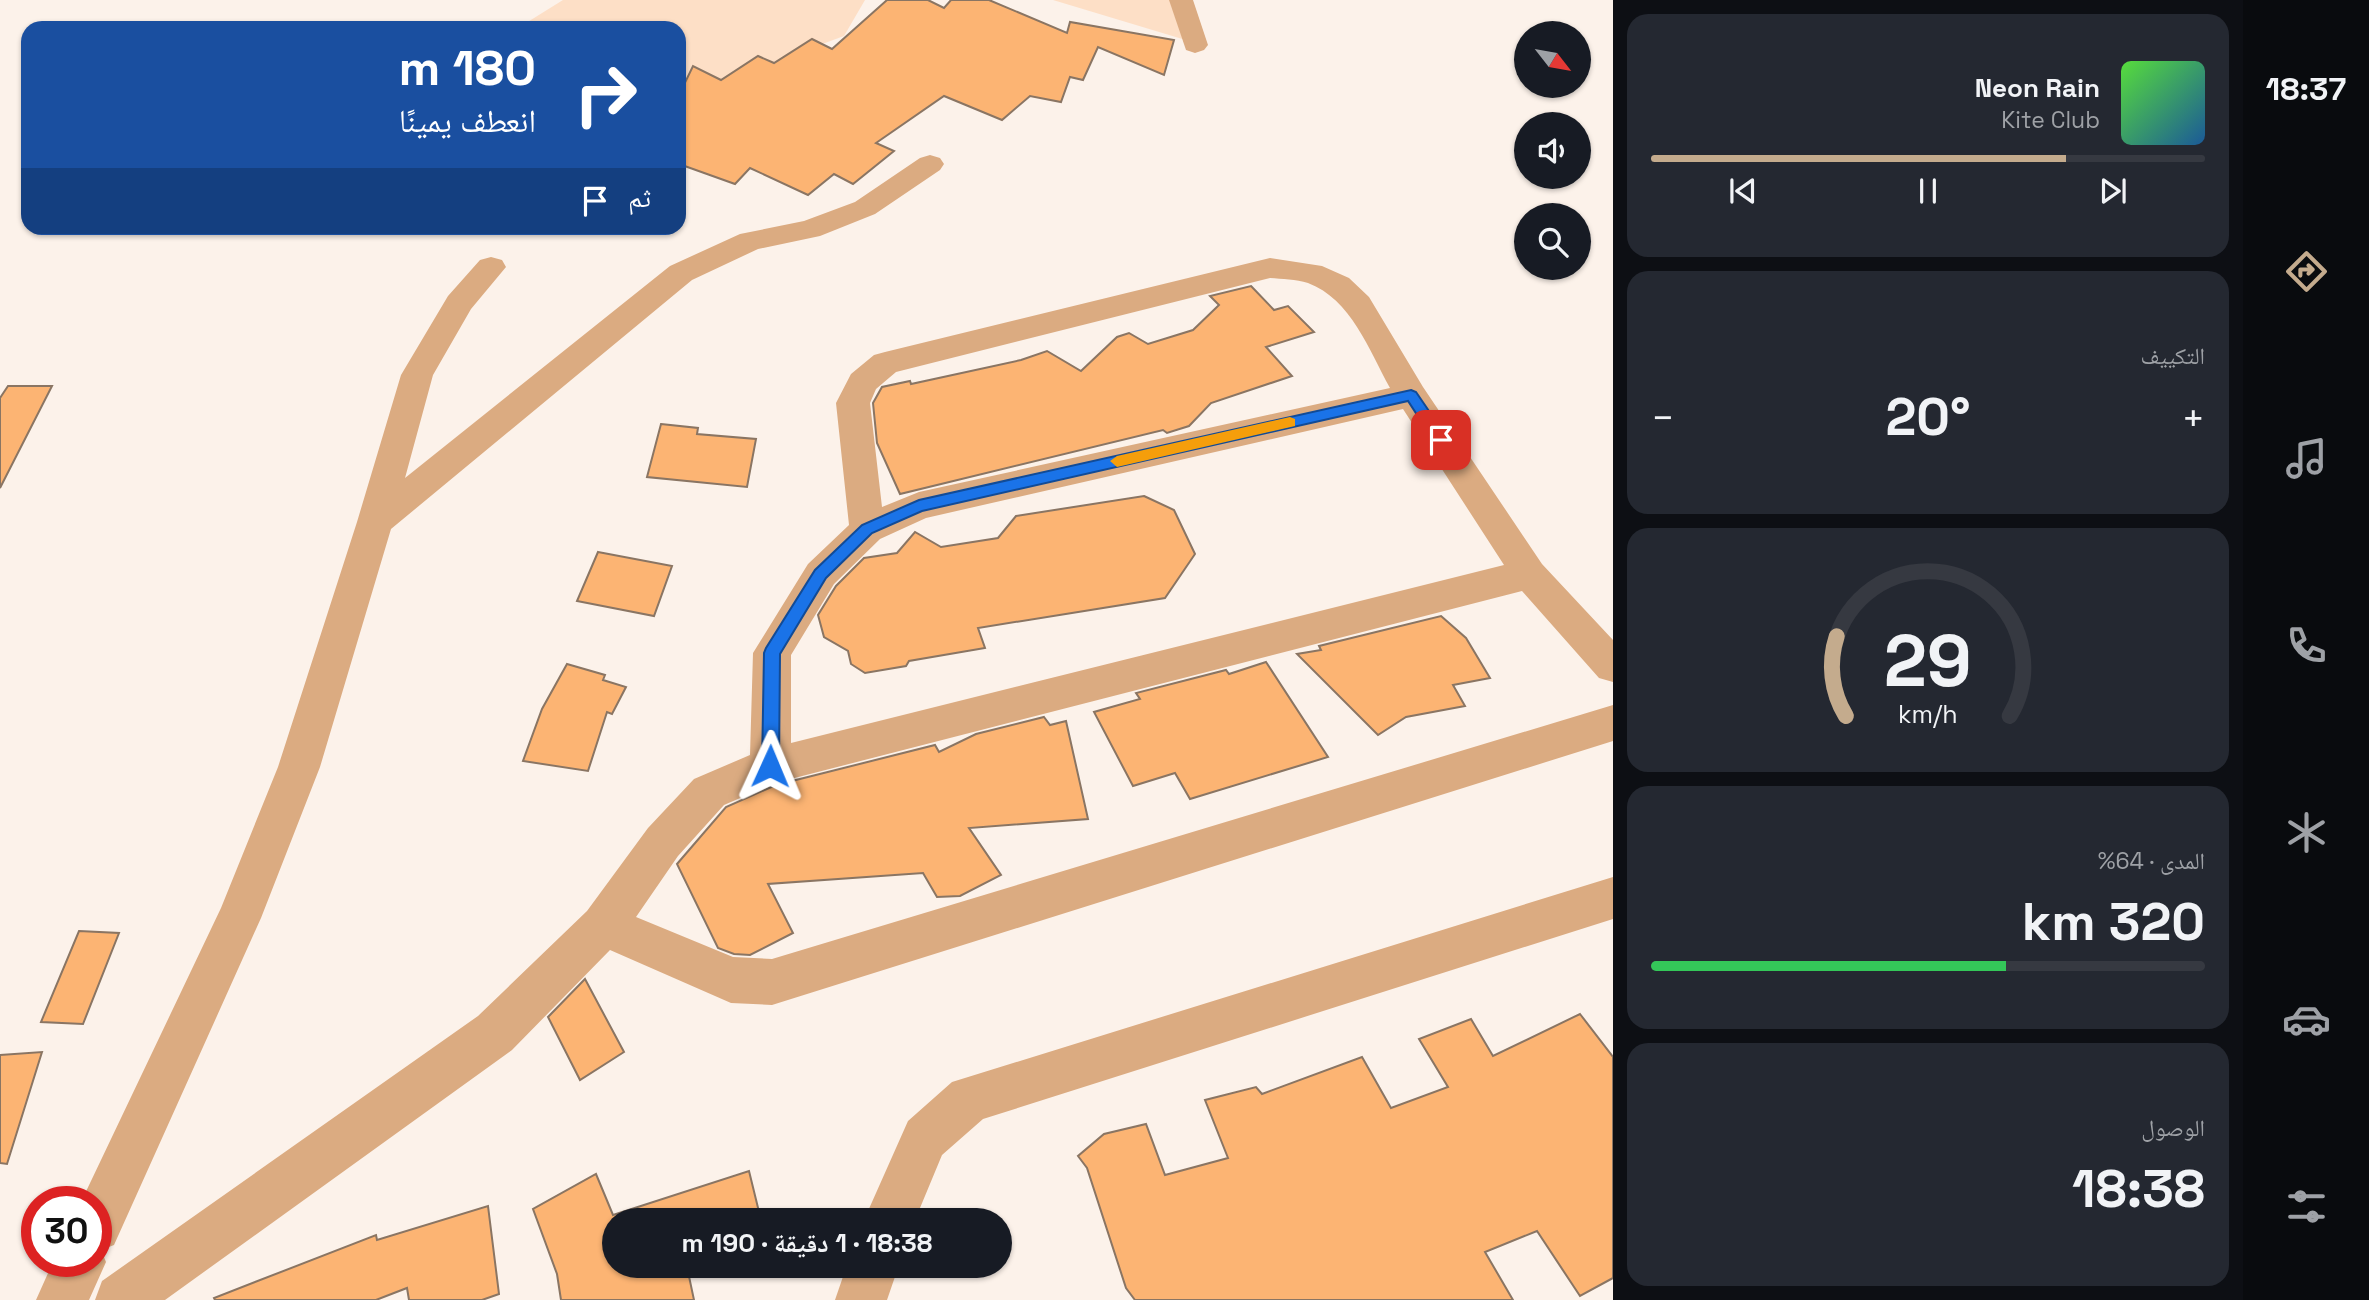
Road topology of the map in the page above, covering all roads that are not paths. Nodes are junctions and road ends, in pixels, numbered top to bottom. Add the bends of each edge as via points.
1 (1181, 0) edge
2 (1195, 45) dead end
3 (930, 163) dead end
4 (491, 267) dead end
5 (1411, 395) junction
6 (375, 522) junction
7 (867, 529) junction
8 (1529, 575) junction
9 (1613, 666) edge
10 (1613, 723) edge
11 (770, 766) junction
12 (1613, 898) edge
13 (603, 926) junction
14 (112, 1192) edge
15 (894, 1208) edge
16 (73, 1277) edge
17 (869, 1278) edge
18 (62, 1300) edge
19 (121, 1300) edge
20 (861, 1300) edge

1 - 2 street
3 - 6 street via 865,208 810,229 750,241 681,273
4 - 6 street via 458,303 417,375
5 - 7 street via 919,506
5 - 7 street via 1358,304 1338,285 1311,273 1270,268 885,363 863,382 853,403
5 - 8 street
6 - 14 street via 289,792 239,918
7 - 11 street via 821,574 772,653
8 - 9 street
8 - 11 street
10 - 13 street via 772,982 731,980
11 - 13 street via 709,792 663,842
12 - 15 street via 969,1099 925,1138
13 - 19 street via 495,1033
16 - 18 street
17 - 20 street

